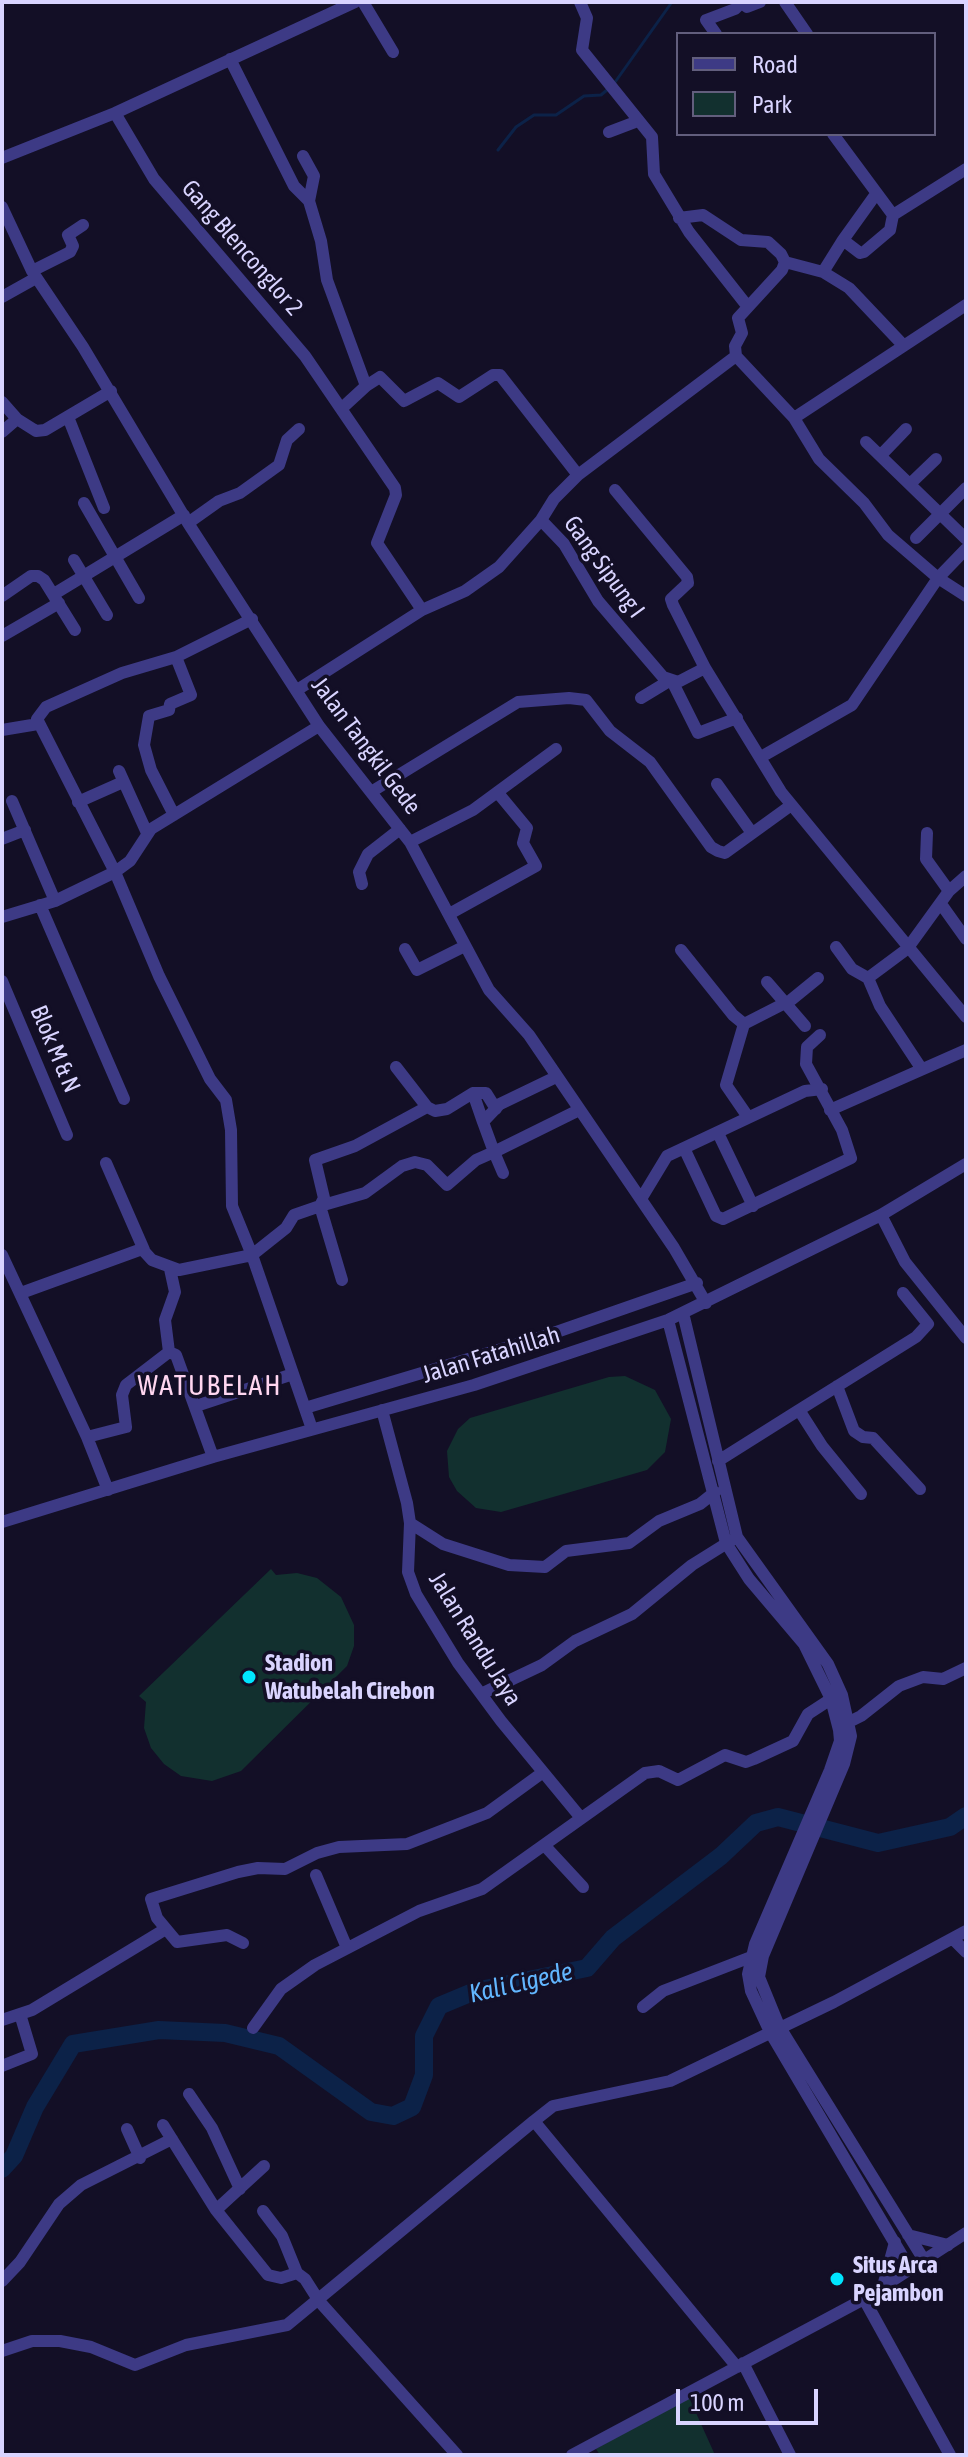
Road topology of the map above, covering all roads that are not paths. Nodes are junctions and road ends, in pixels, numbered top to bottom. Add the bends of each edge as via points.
1 (355, 2) edge
2 (363, 2) edge
3 (580, 2) edge
4 (760, 2) edge
5 (785, 2) edge
6 (742, 3) edge
7 (715, 32) edge
8 (806, 32) edge
9 (393, 52) dead end
10 (230, 59) junction
11 (115, 113) junction
12 (638, 121) junction
13 (609, 132) dead end
14 (834, 136) edge
15 (303, 156) dead end
16 (2, 158) edge
17 (966, 169) edge
18 (876, 194) junction
19 (309, 201) junction
20 (2, 207) edge
21 (893, 215) junction
22 (679, 218) junction
23 (83, 225) dead end
24 (843, 240) junction
25 (785, 262) junction
26 (823, 272) junction
27 (34, 274) junction
28 (2, 297) edge
29 (966, 305) edge
30 (748, 307) junction
31 (903, 345) junction
32 (736, 356) junction
33 (366, 386) junction
34 (111, 391) junction
35 (2, 402) edge
36 (341, 409) junction
37 (68, 417) junction
38 (794, 418) junction
39 (17, 419) junction
40 (299, 429) dead end
41 (906, 429) dead end
42 (2, 432) edge
43 (866, 442) dead end
44 (881, 455) junction
45 (936, 459) dead end
46 (578, 475) junction
47 (911, 483) junction
48 (966, 488) edge
49 (615, 490) dead end
50 (84, 503) dead end
51 (104, 508) dead end
52 (941, 514) junction
53 (186, 519) junction
54 (541, 520) junction
55 (916, 538) dead end
56 (966, 539) edge
57 (966, 549) edge
58 (114, 558) junction
59 (74, 560) dead end
60 (83, 575) junction
61 (938, 578) junction
62 (2, 596) edge
63 (966, 596) edge
64 (56, 598) junction
65 (139, 598) dead end
66 (422, 610) junction
67 (107, 615) dead end
68 (252, 619) junction
69 (75, 630) dead end
70 (4, 642) edge
71 (176, 657) junction
72 (705, 668) junction
73 (671, 682) junction
74 (297, 690) junction
75 (641, 698) dead end
76 (737, 718) junction
77 (38, 724) junction
78 (319, 726) junction
79 (2, 730) edge
80 (556, 749) dead end
81 (761, 757) junction
82 (717, 784) dead end
83 (371, 792) junction
84 (498, 793) junction
85 (12, 801) dead end
86 (78, 802) junction
87 (790, 806) junction
88 (174, 815) junction
89 (400, 829) junction
90 (25, 830) junction
91 (147, 833) junction
92 (752, 833) junction
93 (927, 833) dead end
94 (2, 839) edge
95 (410, 842) junction
96 (115, 872) junction
97 (966, 876) edge
98 (362, 884) dead end
99 (949, 891) junction
100 (55, 901) junction
101 (941, 904) junction
102 (40, 905) junction
103 (451, 913) junction
104 (2, 917) edge
105 (966, 939) edge
106 (465, 946) junction
107 (836, 947) dead end
108 (405, 949) dead end
109 (907, 949) junction
110 (681, 950) dead end
111 (818, 978) dead end
112 (868, 978) junction
113 (2, 981) edge
114 (767, 982) dead end
115 (784, 1004) junction
116 (966, 1017) edge
117 (744, 1024) junction
118 (805, 1026) dead end
119 (820, 1035) dead end
120 (966, 1050) edge
121 (396, 1067) dead end
122 (921, 1068) junction
123 (556, 1077) junction
124 (822, 1089) junction
125 (473, 1093) junction
126 (124, 1099) dead end
127 (427, 1107) junction
128 (496, 1109) junction
129 (579, 1110) junction
130 (830, 1110) junction
131 (748, 1117) junction
132 (483, 1122) junction
133 (718, 1133) junction
134 (67, 1135) dead end
135 (684, 1148) junction
136 (494, 1152) junction
137 (106, 1163) dead end
138 (964, 1171) edge
139 (503, 1173) dead end
140 (641, 1199) junction
141 (320, 1206) junction
142 (753, 1206) junction
143 (881, 1215) junction
144 (144, 1250) junction
145 (2, 1255) edge
146 (252, 1255) junction
147 (170, 1269) junction
148 (342, 1280) dead end
149 (697, 1283) junction
150 (21, 1293) junction
151 (903, 1293) dead end
152 (706, 1303) junction
153 (683, 1313) junction
154 (668, 1320) junction
155 (966, 1338) edge
156 (169, 1352) junction
157 (293, 1374) junction
158 (837, 1386) junction
159 (196, 1406) junction
160 (305, 1408) junction
161 (382, 1410) junction
162 (799, 1410) junction
163 (312, 1429) junction
164 (87, 1437) junction
165 (213, 1457) junction
166 (718, 1461) junction
167 (920, 1489) dead end
168 (108, 1490) junction
169 (715, 1492) junction
170 (861, 1494) dead end
171 (2, 1522) edge
172 (410, 1523) junction
173 (731, 1540) junction
174 (966, 1668) edge
175 (481, 1694) junction
176 (831, 1699) junction
177 (843, 1718) junction
178 (542, 1773) junction
179 (581, 1818) junction
180 (806, 1842) junction
181 (545, 1846) junction
182 (316, 1875) dead end
183 (583, 1887) dead end
184 (164, 1930) junction
185 (966, 1931) edge
186 (954, 1940) junction
187 (243, 1943) dead end
188 (347, 1948) junction
189 (966, 1952) edge
190 (751, 1957) junction
191 (643, 2007) dead end
192 (20, 2014) junction
193 (2, 2020) edge
194 (253, 2028) dead end
195 (775, 2029) junction
196 (2, 2066) edge
197 (189, 2094) dead end
198 (534, 2121) junction
199 (163, 2125) dead end
200 (127, 2129) dead end
201 (172, 2139) junction
202 (140, 2158) junction
203 (264, 2166) dead end
204 (240, 2189) junction
205 (216, 2210) junction
206 (263, 2211) dead end
207 (966, 2233) edge
208 (900, 2238) junction
209 (948, 2245) junction
210 (924, 2260) junction
211 (910, 2269) junction
212 (297, 2273) junction
213 (2, 2281) edge
214 (883, 2286) junction
215 (864, 2299) junction
216 (319, 2301) junction
217 (2, 2351) edge
218 (740, 2365) junction
219 (457, 2455) edge
220 (572, 2455) edge
221 (790, 2455) edge
222 (950, 2455) edge

1 - 10 street
2 - 9 street
3 - 12 street via 587,16 580,46
4 - 6 street via 747,7
5 - 8 street
6 - 7 street via 706,20
10 - 11 street
10 - 19 street via 294,186
11 - 16 street
11 - 36 street, Gang Blenconglor 2 via 154,179 305,356
12 - 13 street
12 - 22 street via 653,139 654,174
14 - 18 street
15 - 19 street via 314,176
17 - 21 street
18 - 21 street
18 - 24 street
19 - 33 street via 334,305
20 - 27 street, Jalan Tangkil Gede
21 - 24 street via 890,230 864,252
22 - 25 street via 703,215 741,240 768,242
22 - 30 street
23 - 27 street via 68,235 70,252
24 - 26 street
25 - 26 street
25 - 30 street
26 - 31 street via 869,305
27 - 28 street
27 - 34 street, Jalan Tangkil Gede
29 - 31 street
30 - 32 street via 738,318 742,333
31 - 38 street
32 - 38 street
32 - 46 street
33 - 36 street
33 - 46 street via 380,377 404,401 438,383 459,397 500,375
34 - 37 street
34 - 53 street, Jalan Tangkil Gede
35 - 39 street
36 - 66 street, Gang Blenconglor 2 via 395,488 377,543
37 - 39 street via 39,432
37 - 51 street
38 - 61 street via 819,459 870,509 888,535
39 - 42 street
40 - 53 street via 287,440 279,465 240,493
41 - 44 street
43 - 44 street
44 - 47 street
45 - 47 street
46 - 54 street
47 - 52 street
48 - 52 street
49 - 72 street via 687,577 688,583 671,599
50 - 58 street
52 - 55 street
52 - 56 street
53 - 58 street
53 - 68 street, Jalan Tangkil Gede
54 - 66 street via 499,567 465,591
54 - 73 street, Gang Sipung I via 564,544 604,609
57 - 61 street
58 - 60 street
58 - 65 street
59 - 60 street
60 - 64 street
60 - 67 street
61 - 63 street
61 - 81 street via 852,705
62 - 64 street via 31,576 44,580
64 - 69 street
64 - 70 street
66 - 74 street
68 - 71 street
68 - 74 street, Jalan Tangkil Gede
71 - 77 street via 122,673 46,707 38,714
71 - 88 street via 191,695 150,715 144,745
72 - 73 street
72 - 76 street
73 - 75 street
73 - 76 street, Gang Sipung I via 698,733
74 - 78 street, Jalan Tangkil Gede
76 - 81 street
77 - 79 street
77 - 86 street
78 - 83 street, Jalan Tangkil Gede
78 - 88 street
80 - 84 street
81 - 87 street
82 - 92 street
83 - 89 street, Jalan Tangkil Gede
83 - 92 street via 518,702 577,698 586,700 610,731 650,762 711,847 725,853
84 - 95 street
84 - 103 street via 527,828 523,843 536,866
85 - 90 street
86 - 91 street via 121,776
86 - 96 street
87 - 92 street
87 - 109 street
88 - 91 street
89 - 95 street, Jalan Tangkil Gede
89 - 98 street via 368,854 359,872
90 - 94 street
90 - 100 street
91 - 96 street via 130,861
93 - 99 street via 926,859
95 - 103 street, Jalan Tangkil Gede
96 - 100 street
96 - 146 street via 159,976 229,1115 232,1206
97 - 99 street
99 - 101 street
100 - 102 street
101 - 105 street
101 - 109 street
102 - 104 street
102 - 126 street
103 - 106 street, Jalan Tangkil Gede
106 - 108 street via 421,969 414,967
106 - 123 street, Jalan Tangkil Gede via 489,990 529,1035
107 - 112 street via 852,969
109 - 112 street
109 - 116 street
110 - 117 street
111 - 115 street
112 - 122 street
113 - 134 street, Blok M & N
114 - 115 street
115 - 117 street
115 - 118 street
117 - 131 street via 726,1085
119 - 124 street via 807,1047 805,1059
120 - 122 street
121 - 127 street
122 - 130 street
123 - 128 street
123 - 129 street, Jalan Tangkil Gede
124 - 130 street
124 - 131 street via 805,1091
125 - 127 street via 438,1112
125 - 128 street via 486,1093
125 - 132 street
127 - 141 street via 355,1146 315,1160 324,1198
128 - 132 street
129 - 136 street
129 - 140 street, Jalan Tangkil Gede
130 - 142 street via 851,1158
131 - 133 street
132 - 136 street
133 - 135 street
133 - 142 street
135 - 140 street via 659,1164
135 - 142 street via 716,1216 723,1219
136 - 139 street
136 - 141 street via 447,1185 427,1165 415,1162 365,1193
137 - 144 street
138 - 143 street, Jalan Fatahillah
140 - 149 street, Jalan Tangkil Gede
141 - 146 street via 294,1215
141 - 148 street
143 - 152 street, Jalan Fatahillah
143 - 155 street via 905,1262
144 - 147 street
144 - 150 street
145 - 150 street
146 - 147 street via 212,1266
146 - 157 street
147 - 156 street via 175,1292 165,1320
149 - 152 street, Jalan Tangkil Gede
149 - 160 street via 545,1336
150 - 164 street
151 - 158 street via 928,1324
152 - 153 street, Jalan Fatahillah
153 - 154 street, Jalan Fatahillah
153 - 166 street
154 - 161 street, Jalan Fatahillah
154 - 169 street
156 - 159 street via 176,1355
156 - 164 street via 126,1385 126,1427
157 - 159 street
157 - 160 street
158 - 162 street
158 - 167 street via 854,1431 873,1438
159 - 165 street
160 - 163 street
161 - 163 street, Jalan Fatahillah
161 - 172 street, Jalan Randu Jaya
162 - 166 street
162 - 170 street
163 - 165 street, Jalan Fatahillah
164 - 168 street
165 - 168 street, Jalan Fatahillah
166 - 173 street
168 - 171 street, Jalan Fatahillah
169 - 172 street via 629,1543 566,1551 545,1567 509,1565 443,1544
169 - 173 street
172 - 175 street, Jalan Randu Jaya via 411,1581
173 - 175 street via 632,1614
173 - 176 street via 749,1579 804,1644
173 - 177 street via 814,1641 842,1695
174 - 177 street via 943,1679 923,1677 899,1686 861,1716
175 - 178 street, Jalan Randu Jaya
176 - 177 street
176 - 179 street via 808,1714 788,1744 746,1762 725,1755 678,1780 651,1771
177 - 180 street via 824,1798
178 - 179 street, Jalan Randu Jaya
178 - 184 street via 487,1813 407,1844 339,1847 285,1869 258,1868 152,1898
179 - 181 street
180 - 190 street via 777,1890
180 - 195 street via 759,1977
181 - 183 street
181 - 188 street via 482,1889 419,1911
182 - 188 street
184 - 187 street via 181,1943 227,1935
184 - 192 street
185 - 186 street
186 - 189 street
186 - 195 street
188 - 194 street via 281,1989
190 - 191 street via 663,1991
190 - 195 street via 751,1991
192 - 193 street
192 - 196 street via 32,2054
195 - 198 street via 670,2081 553,2106
195 - 208 street
197 - 204 street via 212,2128
198 - 216 street
198 - 218 street
199 - 201 street
200 - 202 street
201 - 202 street
201 - 205 street
202 - 213 street via 81,2185 59,2204
203 - 204 street
204 - 205 street
205 - 212 street via 268,2275
206 - 212 street via 282,2236
207 - 209 street
208 - 209 street
208 - 210 street
208 - 211 street
208 - 214 street
209 - 210 street
210 - 211 street
211 - 214 street
212 - 216 street
214 - 215 street
215 - 218 street
215 - 222 street
216 - 217 street via 287,2325 186,2345 135,2365 60,2341 32,2341
216 - 219 street
218 - 220 street
218 - 221 street

